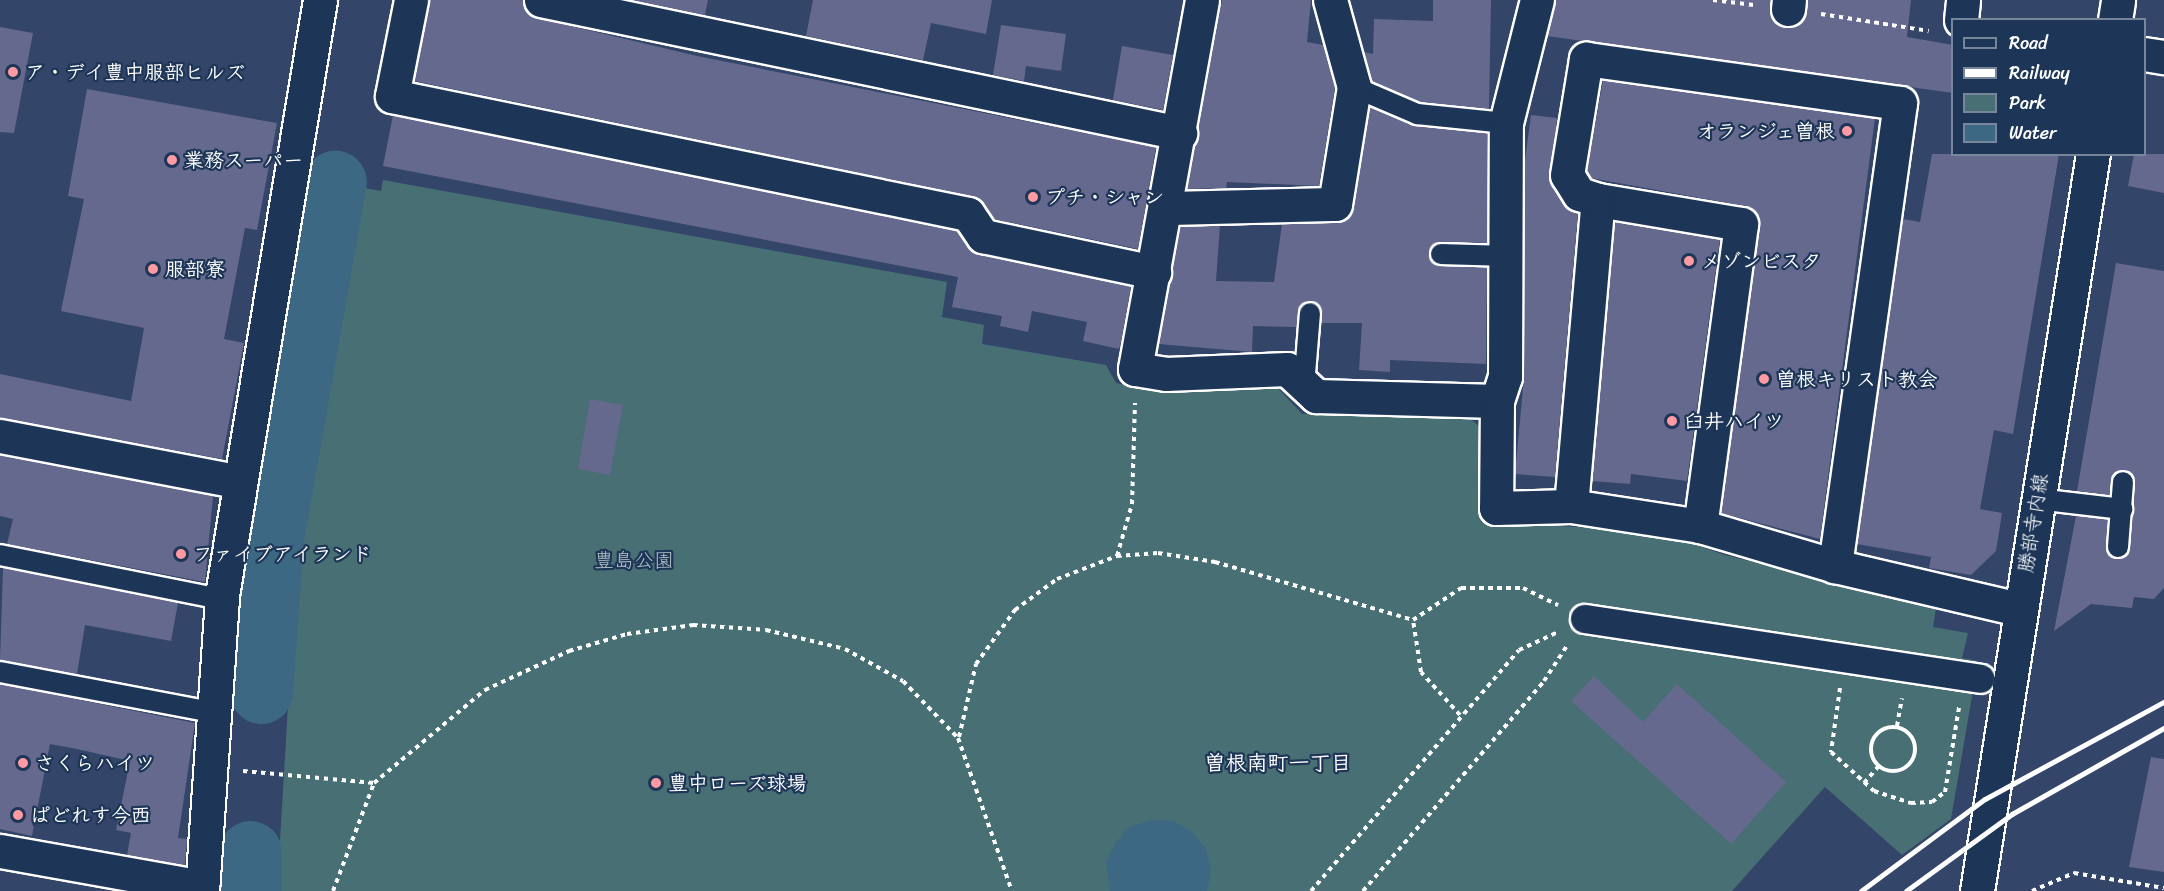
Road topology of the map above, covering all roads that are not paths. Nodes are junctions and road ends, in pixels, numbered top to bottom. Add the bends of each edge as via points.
1 (320, 0) edge
2 (411, 0) edge
3 (541, 0) edge
4 (1202, 0) edge
5 (1330, 0) edge
6 (1537, 0) edge
7 (1963, 0) edge
8 (2118, 0) edge
9 (1955, 18) edge
10 (2115, 18) edge
11 (2146, 54) edge
12 (2164, 57) edge
13 (1353, 87) junction
14 (1506, 123) junction
15 (1180, 133) junction
16 (2093, 156) edge
17 (1598, 200) junction
18 (1166, 208) junction
19 (1442, 254) dead end
20 (1507, 256) junction
21 (1154, 272) junction
22 (1310, 313) dead end
23 (1304, 386) junction
24 (1497, 401) junction
25 (0, 436) edge
26 (237, 481) junction
27 (2123, 482) dead end
28 (2037, 499) junction
29 (1571, 506) junction
30 (2122, 509) junction
31 (1700, 526) junction
32 (2118, 547) dead end
33 (0, 555) edge
34 (1835, 566) junction
35 (221, 599) junction
36 (2019, 609) junction
37 (1585, 619) road end
38 (0, 672) edge
39 (1972, 677) road end
40 (212, 712) junction
41 (0, 851) edge
42 (202, 889) edge
43 (1977, 891) edge

1 - 26 street
2 - 21 street via 392,96 968,214 983,236
3 - 15 street
4 - 15 street
5 - 13 street
6 - 14 street
7 - 9 street
8 - 10 street
11 - 12 street
13 - 14 lane via 1417,114
13 - 18 street via 1335,204
14 - 20 street
15 - 18 street
16 - 28 street, 勝部寺内線
17 - 29 street
17 - 31 street via 1741,225
17 - 34 street via 1579,194 1567,176 1586,59 1900,103
18 - 21 street
19 - 20 lane
20 - 24 street via 1505,377
21 - 23 street via 1136,369 1166,374 1287,369
22 - 23 lane
23 - 24 street via 1316,396
24 - 29 street via 1496,508
25 - 26 street
26 - 35 street
27 - 30 lane
28 - 30 lane
28 - 36 street, 勝部寺内線
29 - 31 street
30 - 32 lane
31 - 34 street
33 - 35 lane
34 - 36 street
35 - 40 street
36 - 43 street, 勝部寺内線
37 - 39 street
38 - 40 lane
40 - 42 street
41 - 42 street

